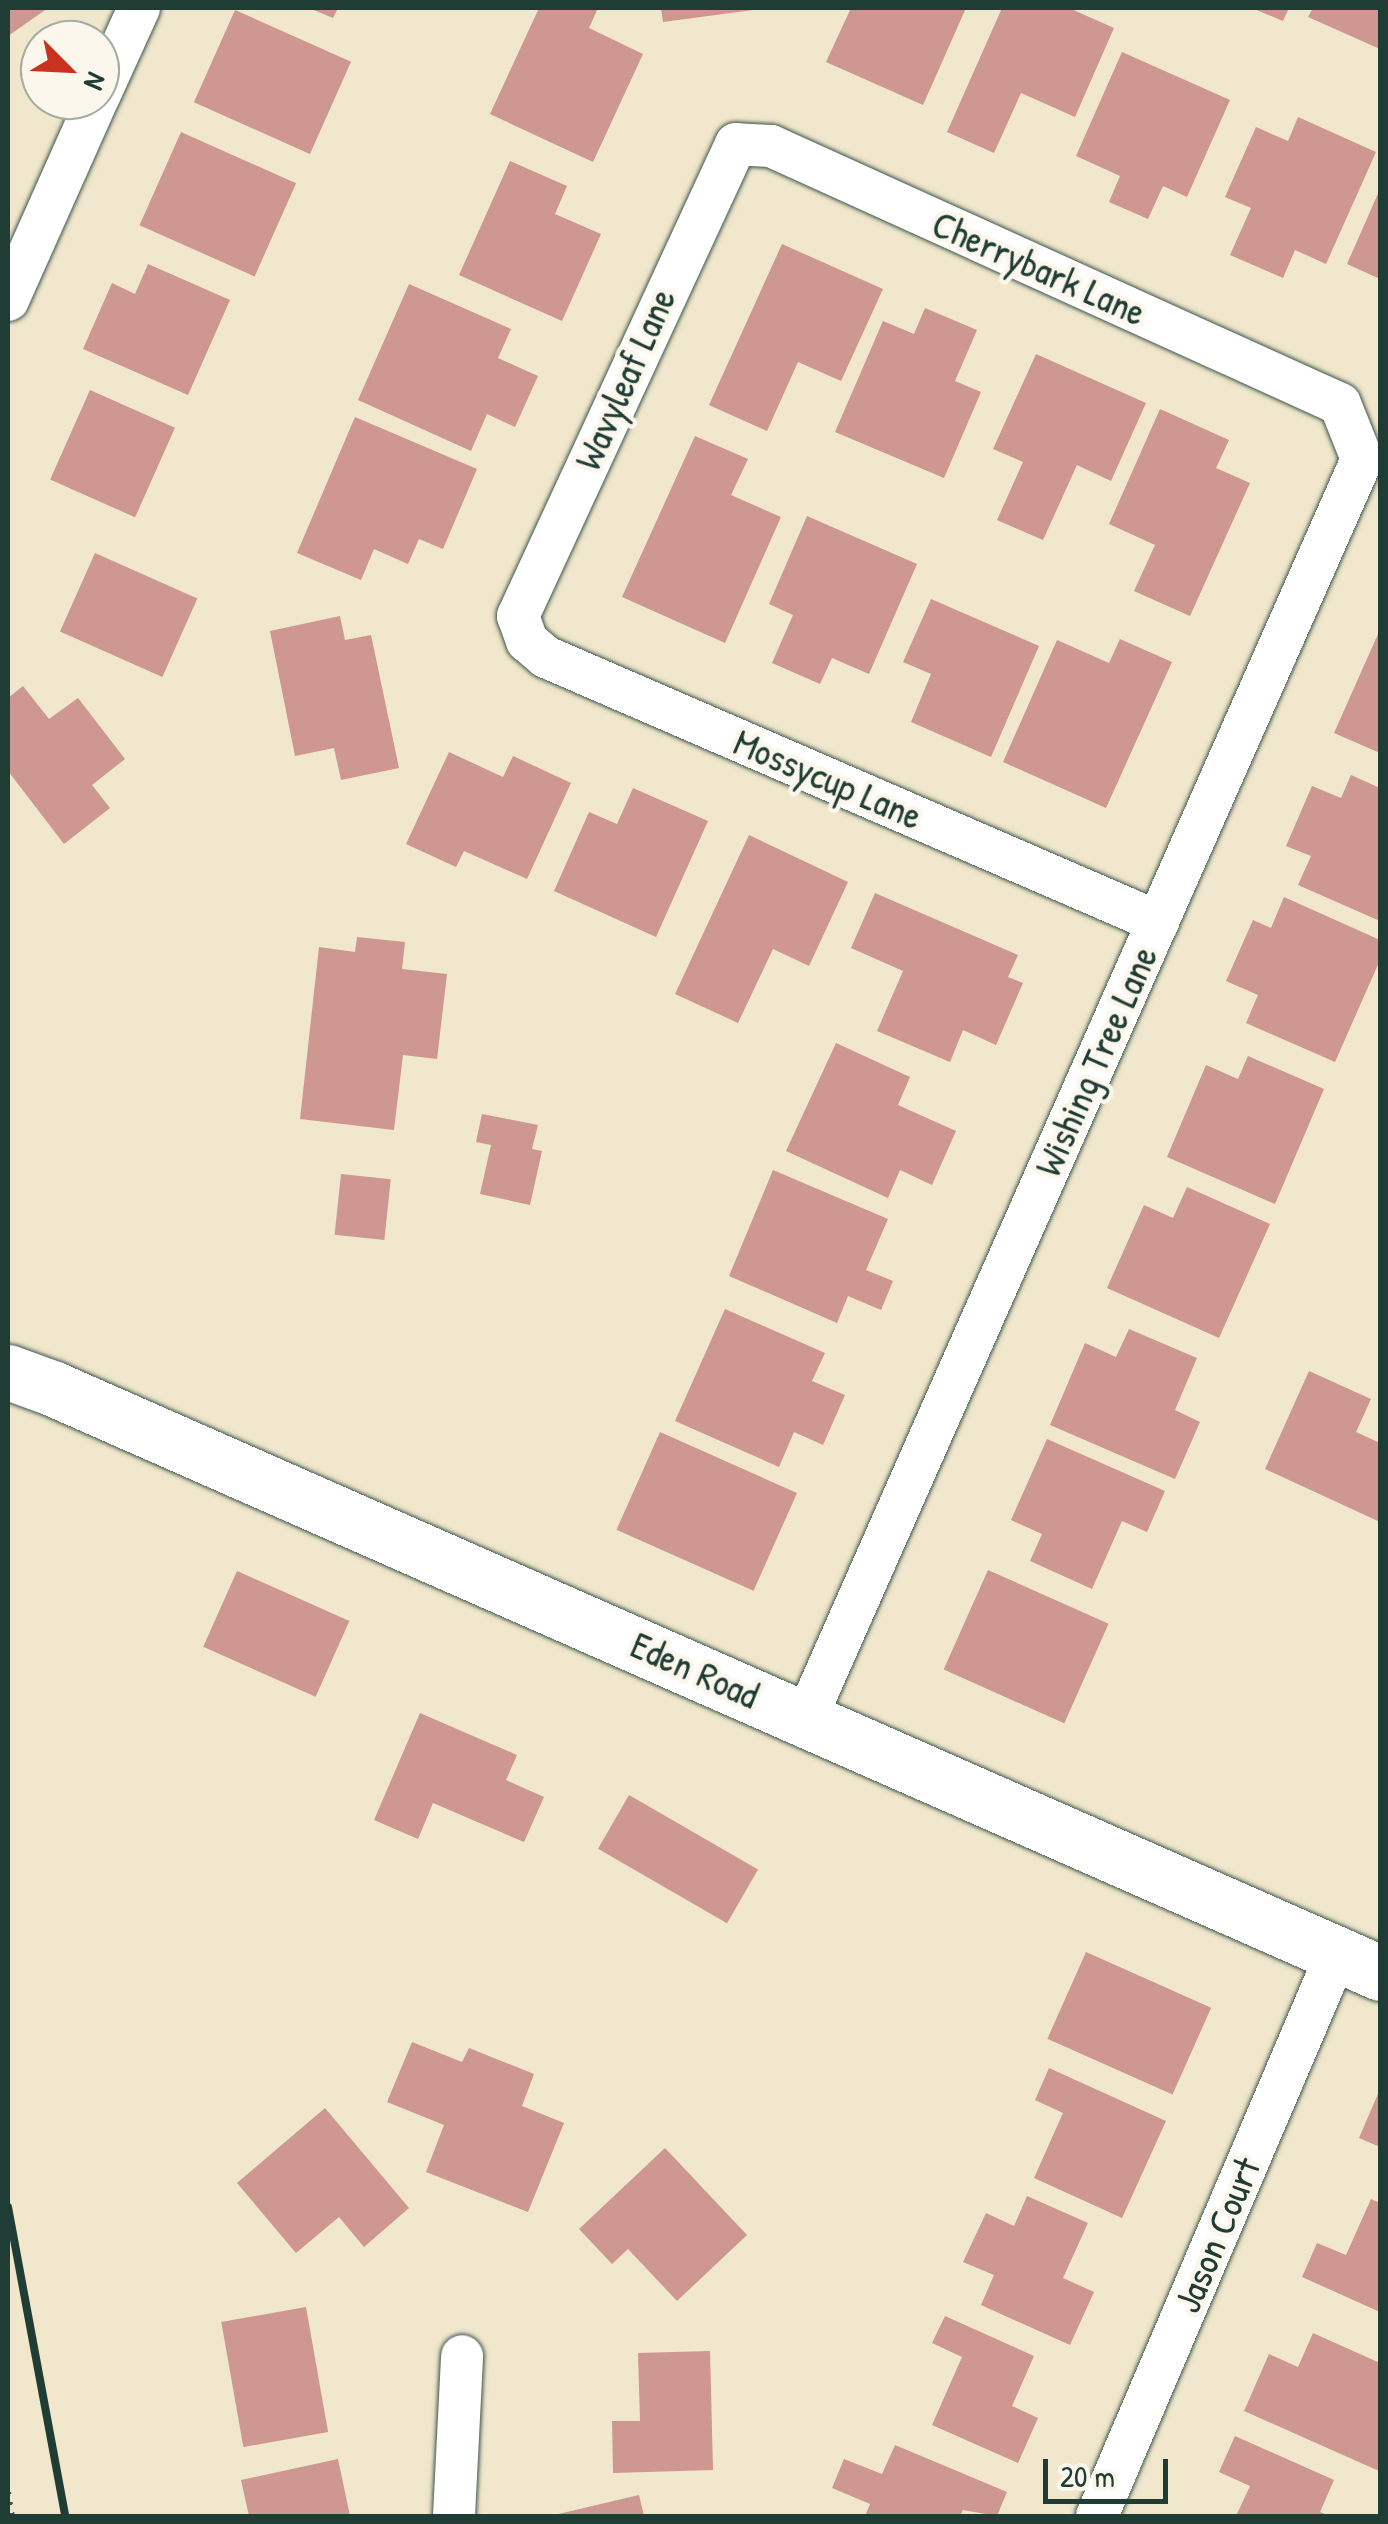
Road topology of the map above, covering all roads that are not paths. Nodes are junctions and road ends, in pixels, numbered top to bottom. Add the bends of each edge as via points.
1 (139, 8) edge
2 (120, 50) edge
3 (89, 120) edge
4 (736, 144) joint
5 (8, 300) edge
6 (1340, 404) joint
7 (518, 616) joint
8 (1158, 922) junction
9 (8, 1372) edge
10 (806, 1718) junction
11 (1359, 1963) edge
12 (462, 2356) dead end
13 (454, 2516) edge
14 (1097, 2516) edge

1 - 2 street
3 - 5 street
4 - 6 street, Cherrybark Lane via 771,146
4 - 7 street, Wavyleaf Lane
6 - 8 street, Wishing Tree Lane via 1362,459
7 - 8 street, Mossycup Lane via 526,641 546,657
8 - 10 street, Wishing Tree Lane
9 - 10 street, Eden Road
10 - 11 street, Eden Road
11 - 14 street, Jason Court
12 - 13 street

